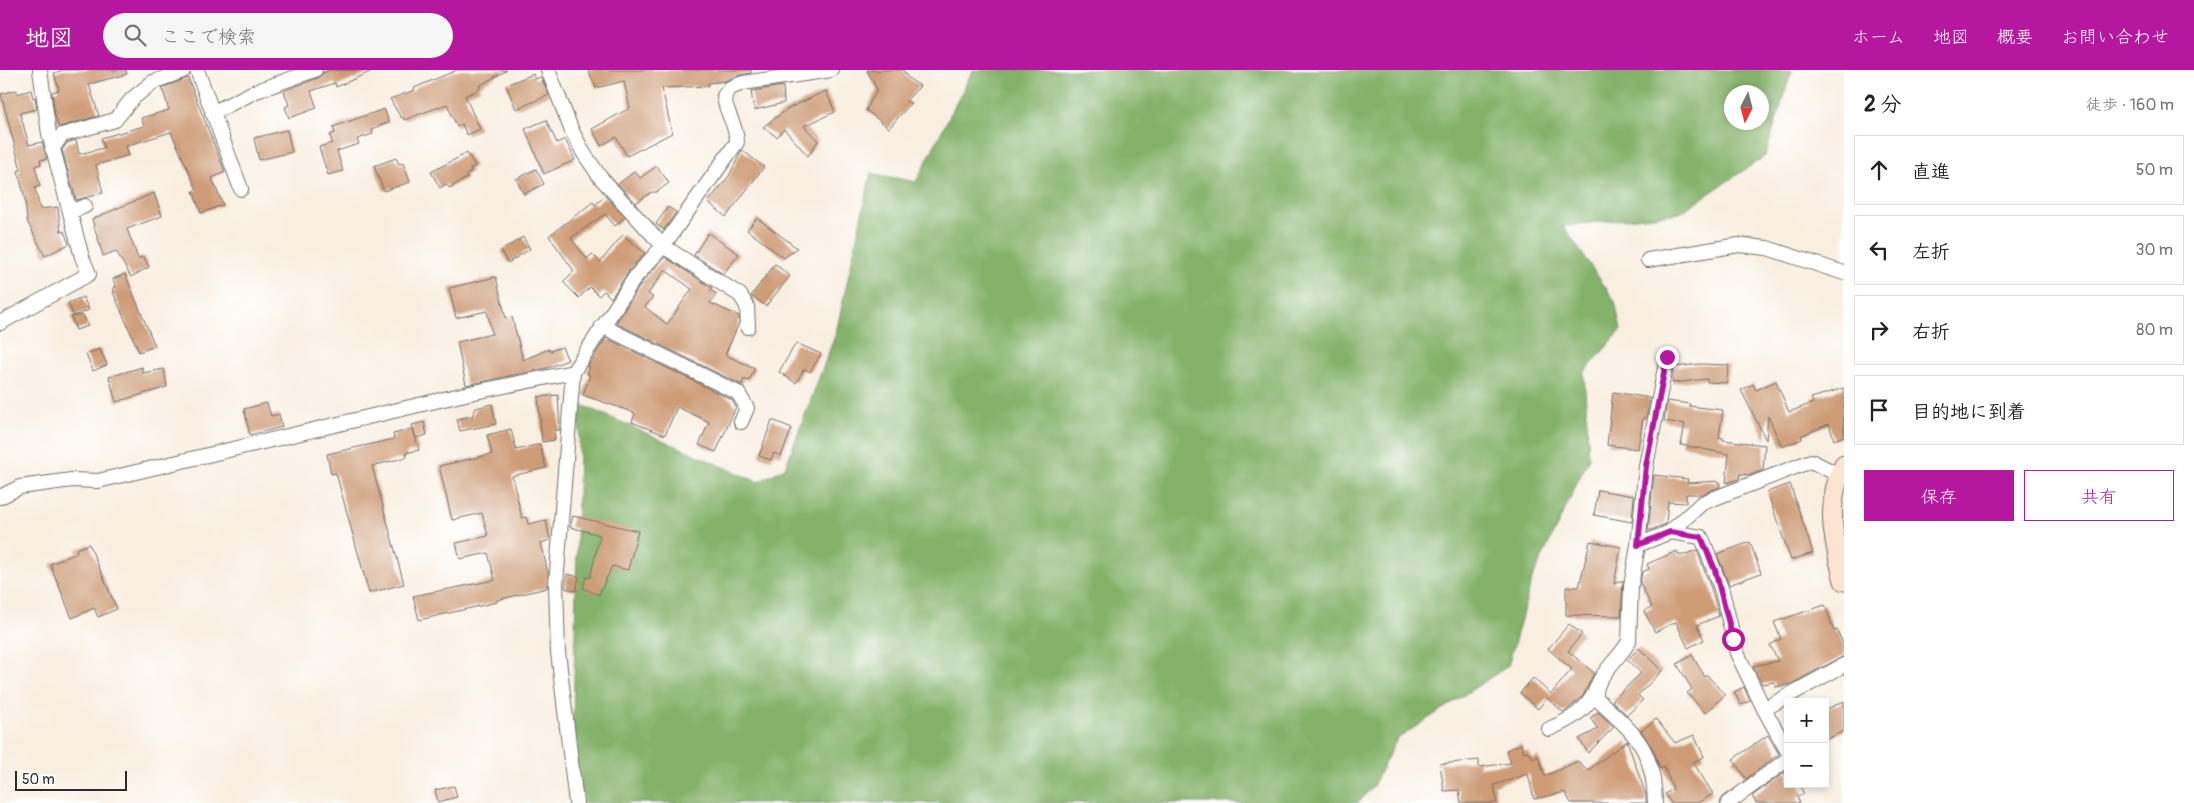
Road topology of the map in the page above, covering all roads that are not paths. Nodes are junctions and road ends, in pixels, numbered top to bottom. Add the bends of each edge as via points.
1 (40, 70) edge
2 (315, 70) edge
3 (548, 70) edge
4 (831, 70) edge
5 (190, 71) edge
6 (806, 72) edge
7 (212, 113) junction
8 (52, 149) junction
9 (242, 189) dead end
10 (85, 206) dead end
11 (70, 212) junction
12 (663, 246) junction
13 (1648, 260) dead end
14 (1844, 273) edge
15 (0, 323) edge
16 (602, 326) junction
17 (748, 327) dead end
18 (1667, 357) dead end
19 (573, 372) junction
20 (741, 422) dead end
21 (1842, 470) edge
22 (0, 497) edge
23 (1670, 532) junction
24 (1638, 545) junction
25 (1844, 581) edge
26 (1844, 665) edge
27 (1596, 688) junction
28 (1764, 709) junction
29 (1549, 728) dead end
30 (1784, 745) edge
31 (1784, 762) edge
32 (576, 803) edge
33 (1655, 803) edge
34 (1728, 803) edge

1 - 8 street
2 - 7 street via 254,92
3 - 12 street via 583,152 600,177
4 - 6 street
5 - 7 street
5 - 8 street via 153,82 132,99 115,120 62,135
6 - 12 street via 730,88 724,96 724,104 737,133 736,142
7 - 9 street
8 - 11 street
10 - 11 street
11 - 15 street via 89,274
12 - 16 street via 636,276
12 - 17 street via 740,295 747,306
13 - 14 street via 1748,246 1791,254
16 - 19 street
16 - 20 street via 738,393 747,408
18 - 24 street via 1646,466
19 - 22 street via 465,394 98,481 72,480 20,487
19 - 32 street via 556,584 558,652
21 - 23 street via 1811,461 1702,503
21 - 25 main road via 1834,493 1832,515
23 - 24 street
23 - 28 street via 1701,537 1722,591 1737,653
24 - 27 street via 1631,586 1629,641
26 - 28 street
27 - 29 street via 1591,701 1578,714
27 - 33 street via 1598,699 1631,730 1647,754 1654,776
28 - 30 street
31 - 34 street

